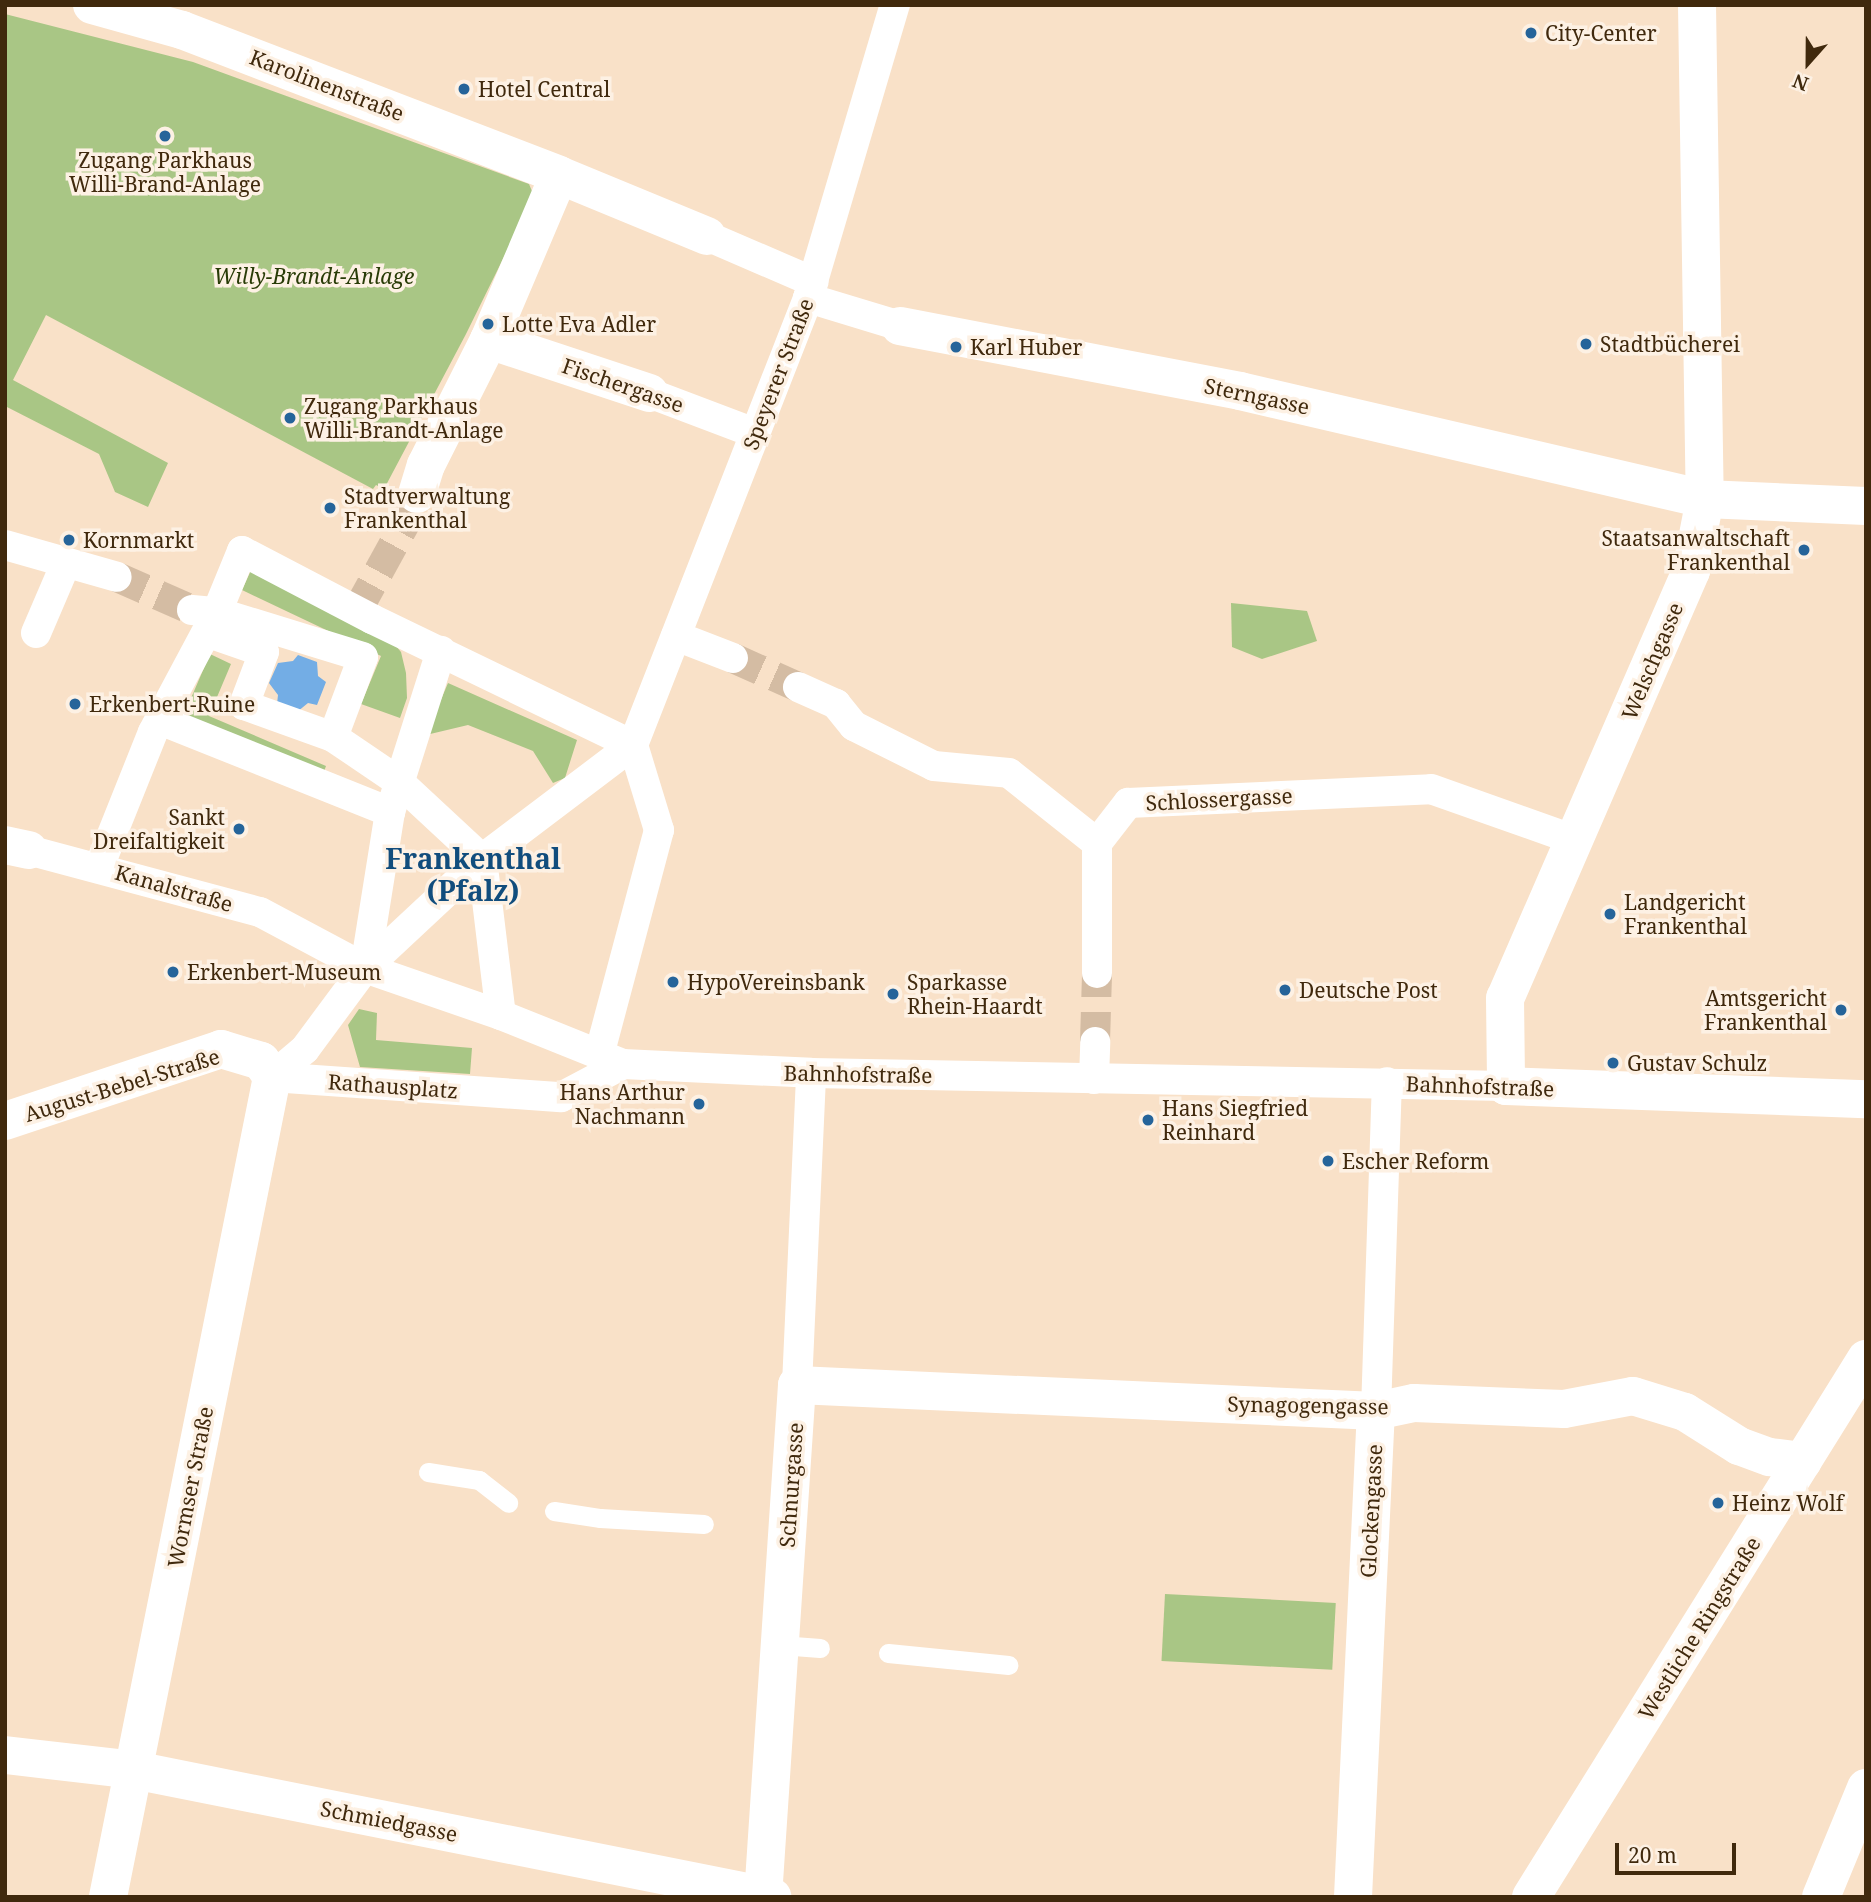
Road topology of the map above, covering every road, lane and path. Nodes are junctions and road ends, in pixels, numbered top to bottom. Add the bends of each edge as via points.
1 (92, 5) edge
2 (895, 5) edge
3 (1697, 5) edge
4 (187, 18) edge
5 (559, 175) junction
6 (707, 236) joint
7 (811, 290) junction
8 (900, 326) joint
9 (489, 340) junction
10 (649, 393) joint
11 (755, 433) junction
12 (1705, 499) junction
13 (414, 502) tunnel mouth
14 (1866, 506) edge
15 (5, 545) edge
16 (66, 563) junction
17 (117, 577) tunnel mouth
18 (204, 611) junction
19 (36, 634) dead end
20 (676, 636) junction
21 (441, 651) junction
22 (733, 658) tunnel mouth
23 (798, 687) tunnel mouth
24 (156, 726) junction
25 (333, 737) junction
26 (635, 740) junction
27 (398, 781) junction
28 (390, 812) junction
29 (1575, 839) junction
30 (1097, 843) junction
31 (17, 848) edge
32 (482, 859) junction
33 (99, 867) junction
34 (365, 968) junction
35 (1097, 973) tunnel mouth
36 (501, 1015) junction
37 (1095, 1042) tunnel mouth
38 (611, 1060) junction
39 (811, 1073) junction
40 (272, 1077) junction
41 (1094, 1079) junction
42 (1387, 1082) junction
43 (1506, 1086) junction
44 (1866, 1100) edge
45 (5, 1121) edge
46 (1866, 1359) edge
47 (797, 1385) junction
48 (1376, 1410) junction
49 (1803, 1461) junction
50 (428, 1472) dead end
51 (508, 1503) dead end
52 (554, 1511) dead end
53 (704, 1524) dead end
54 (780, 1645) junction
55 (821, 1648) dead end
56 (888, 1653) dead end
57 (1008, 1665) dead end
58 (5, 1755) edge
59 (134, 1770) junction
60 (1866, 1788) edge
61 (766, 1896) edge
62 (108, 1897) edge
63 (1353, 1897) edge
64 (1531, 1897) edge
65 (1821, 1897) edge

1 - 4 street, Karolinenstraße
2 - 7 street, Speyerer Straße
3 - 12 street, Welschgasse
4 - 5 street, Karolinenstraße
5 - 6 street, Karolinenstraße
5 - 9 street
6 - 7 street, Karolinenstraße
7 - 8 street, Sterngasse
7 - 11 street, Speyerer Straße
8 - 12 street, Sterngasse via 1240,391
9 - 10 street, Fischergasse
9 - 13 street via 426,464
10 - 11 street, Fischergasse
11 - 20 street, Speyerer Straße
12 - 14 street, Sterngasse
12 - 29 street, Welschgasse via 1691,570
15 - 16 street
16 - 17 street
16 - 19 street
18 - 21 street via 242,551
18 - 24 street
18 - 25 street via 209,633 264,652 244,705
18 - 25 street via 363,657
20 - 22 street
20 - 26 street, Speyerer Straße
21 - 26 street
21 - 27 street, Rathausplatz
23 - 30 street via 836,704 854,726 934,766 1009,773
24 - 28 street
24 - 33 street
25 - 27 street
26 - 32 street, Rathausplatz
26 - 38 street via 659,830
27 - 28 street, Rathausplatz
27 - 32 street
28 - 34 street, Rathausplatz
29 - 30 street, Schlossergasse via 1431,789 1128,803
29 - 43 street, Welschgasse via 1506,998
30 - 35 street
31 - 33 street, Kanalstraße
32 - 34 street, Rathausplatz
32 - 36 street
33 - 34 street, Kanalstraße via 260,912
34 - 36 street
34 - 40 street, Rathausplatz via 305,1049
36 - 38 street
37 - 41 street
38 - 39 street, Bahnhofstraße
38 - 40 street, Rathausplatz via 561,1097
39 - 41 street, Bahnhofstraße
39 - 47 street, Schnurgasse
40 - 45 street, August-Bebel-Straße via 261,1061 221,1049
40 - 59 street, Wormser Straße
41 - 42 street, Bahnhofstraße
42 - 43 street, Bahnhofstraße
42 - 48 street, Glockengasse
43 - 44 street, Bahnhofstraße
46 - 49 street, Westliche Ringstraße
47 - 48 street, Synagogengasse
47 - 54 street, Schnurgasse via 776,1529
48 - 49 street, Synagogengasse via 1414,1403 1564,1409 1633,1396 1685,1412 1739,1446 1770,1457
48 - 63 street, Glockengasse
49 - 64 street, Westliche Ringstraße
50 - 51 lane via 479,1480
52 - 53 lane
54 - 55 lane
54 - 61 street, Schnurgasse
56 - 57 lane
58 - 59 street, Schmiedgasse
59 - 61 street, Schmiedgasse
59 - 62 street, Wormser Straße
60 - 65 street

